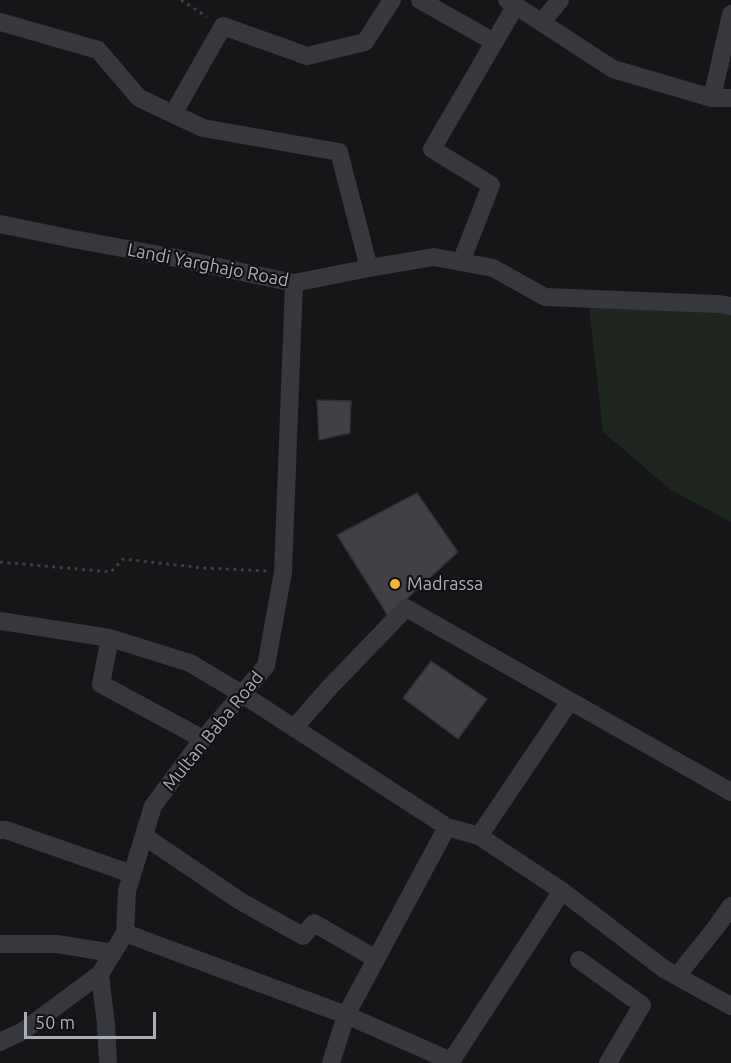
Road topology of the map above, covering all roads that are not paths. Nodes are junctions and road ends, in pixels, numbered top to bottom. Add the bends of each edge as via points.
1 (392, 0) edge
2 (420, 0) edge
3 (560, 0) edge
4 (511, 3) edge
5 (731, 14) edge
6 (0, 22) edge
7 (542, 22) junction
8 (494, 42) junction
9 (712, 98) junction
10 (731, 98) edge
11 (173, 114) junction
12 (0, 224) edge
13 (461, 262) junction
14 (369, 268) junction
15 (294, 283) junction
16 (731, 306) edge
17 (0, 621) edge
18 (110, 638) junction
19 (242, 694) junction
20 (570, 701) junction
21 (294, 728) junction
22 (203, 739) junction
23 (731, 792) edge
24 (447, 827) junction
25 (0, 830) edge
26 (144, 836) junction
27 (479, 836) junction
28 (132, 874) junction
29 (562, 891) junction
30 (731, 906) edge
31 (125, 933) junction
32 (0, 944) edge
33 (113, 952) junction
34 (376, 958) junction
35 (579, 960) dead end
36 (100, 974) junction
37 (677, 976) junction
38 (731, 1006) edge
39 (346, 1015) junction
40 (0, 1042) edge
41 (450, 1062) edge
42 (108, 1063) edge
43 (331, 1063) edge
44 (608, 1063) edge

1 - 11 street via 365,42 307,56 223,26
2 - 8 street
3 - 7 street
4 - 7 street
4 - 8 street
5 - 9 street
6 - 11 street via 98,50 139,98
7 - 9 street via 612,69
8 - 13 street via 432,149 491,185
9 - 10 street
11 - 14 street via 203,128 339,152
12 - 15 street, Landi Yarghajo Road
13 - 14 street, Landi Yarghajo Road via 434,257
13 - 16 street, Landi Yarghajo Road via 493,267 545,297
14 - 15 street, Landi Yarghajo Road
15 - 19 street, Multan Baba Road via 283,572 266,666
17 - 18 street
18 - 19 street via 189,663
18 - 22 street via 101,684
19 - 21 street
19 - 22 street, Multan Baba Road
20 - 21 street via 406,609
20 - 23 street
20 - 27 street
21 - 24 street
22 - 26 street, Multan Baba Road via 153,806
24 - 27 street
24 - 34 street
25 - 28 street
26 - 28 street, Multan Baba Road
26 - 34 street via 240,901 303,936 314,923
27 - 29 street
28 - 31 street, Multan Baba Road
29 - 37 street
29 - 41 street
30 - 37 street
31 - 33 street, Multan Baba Road
31 - 39 street
32 - 33 street via 57,944
33 - 36 street, Multan Baba Road
34 - 39 street
35 - 44 street via 642,1005
36 - 40 street, Multan Baba Road via 23,1031
36 - 42 street
37 - 38 street
39 - 41 street
39 - 43 street

